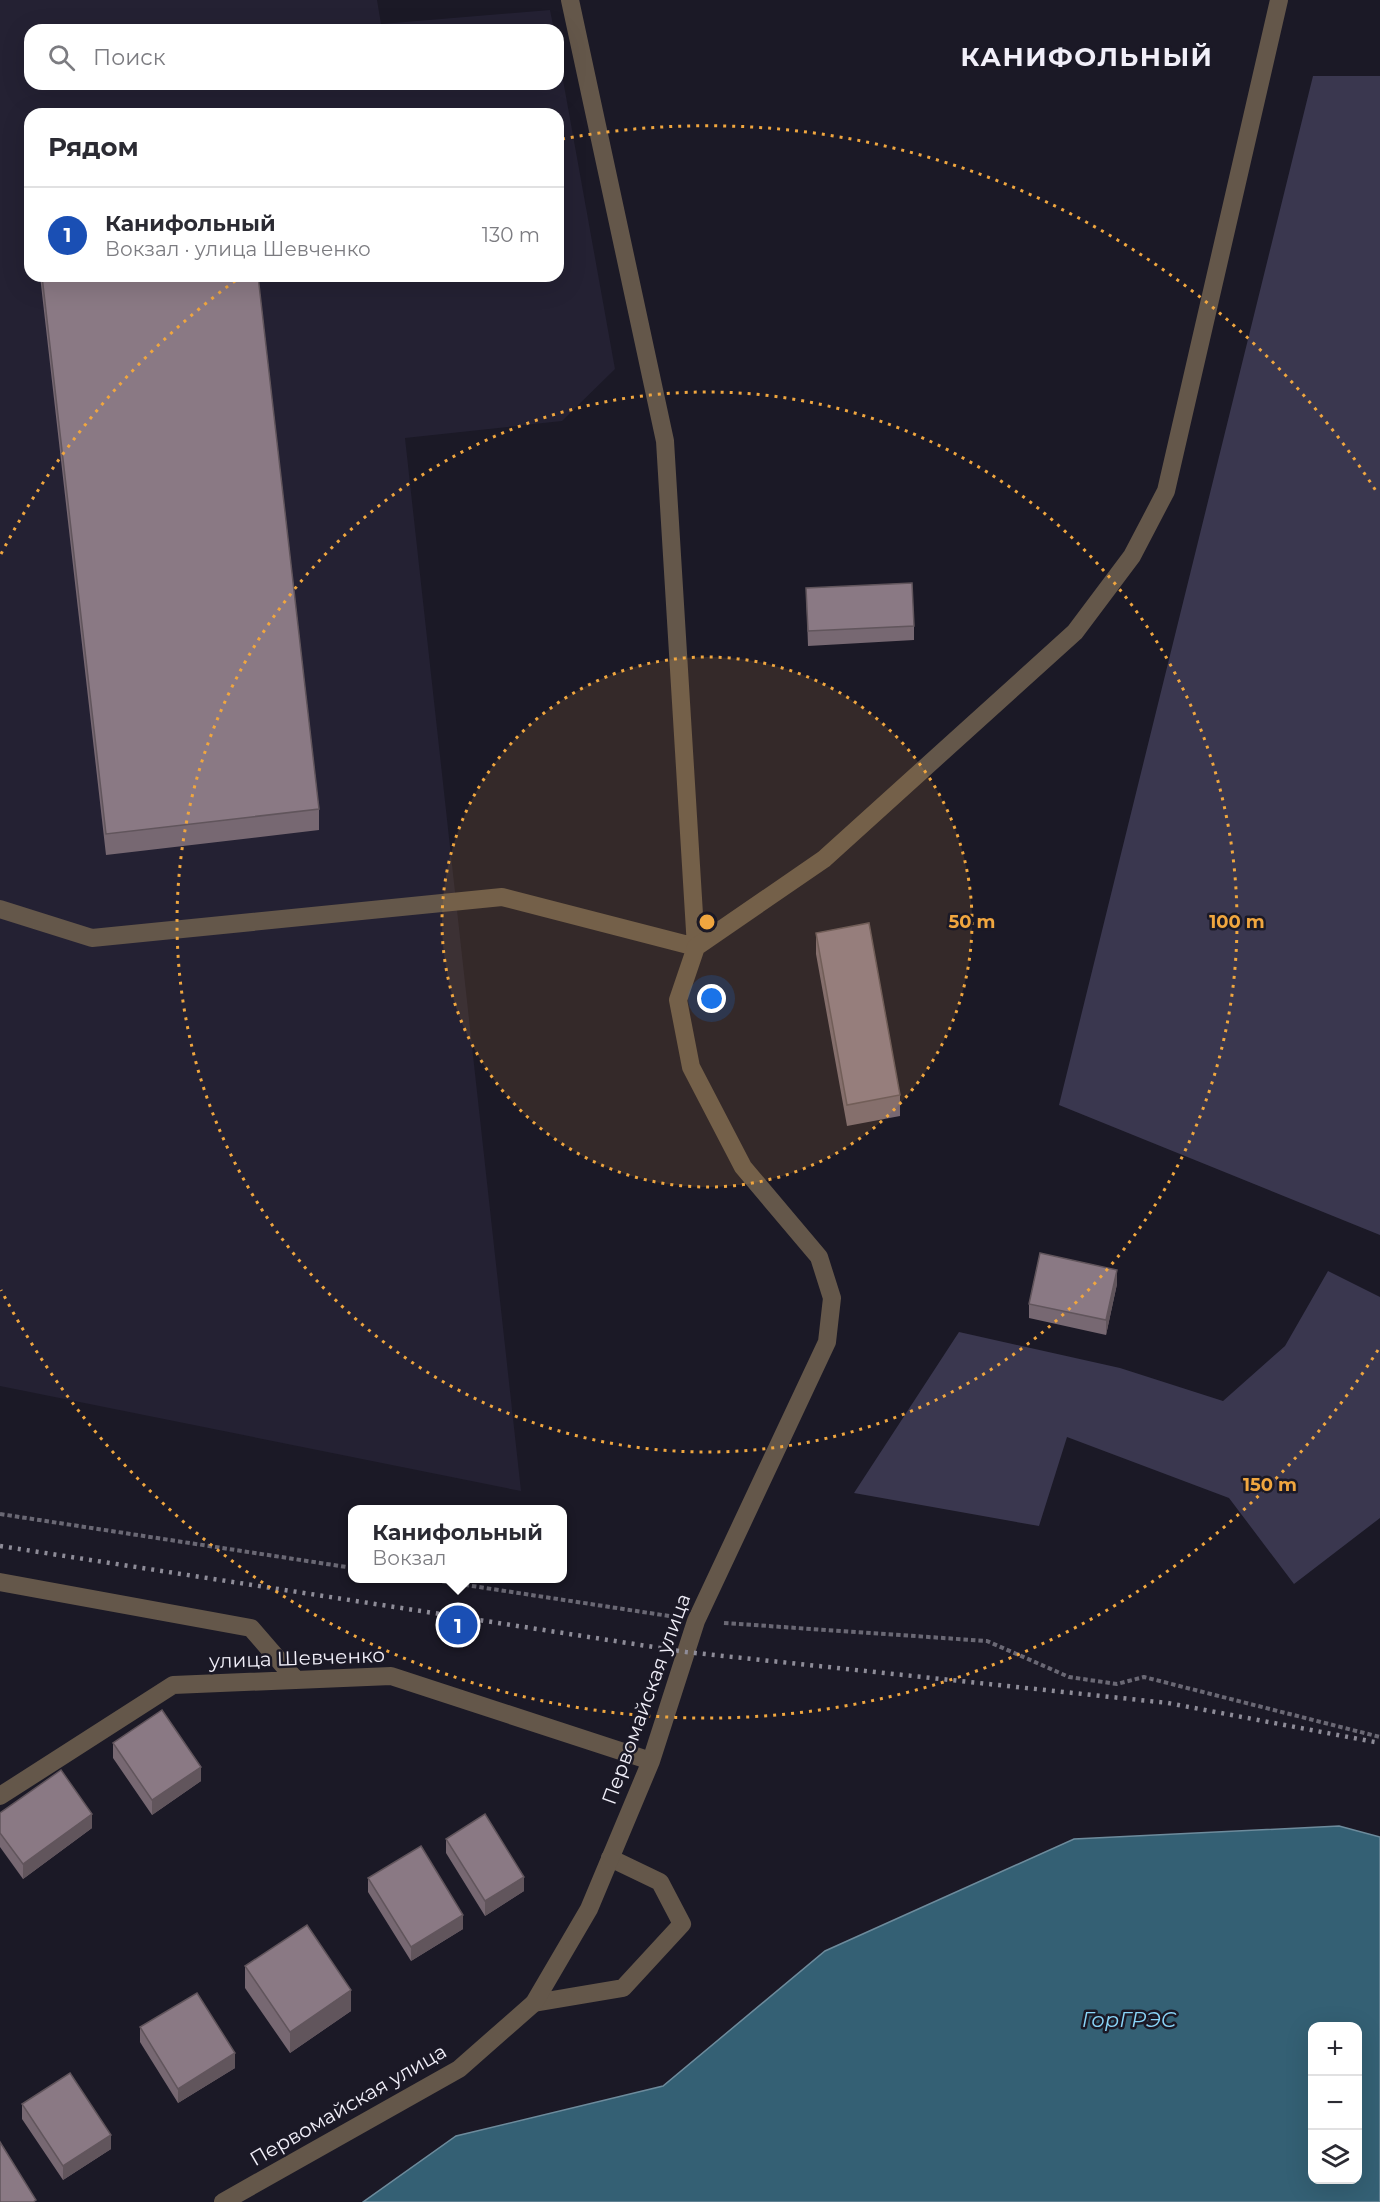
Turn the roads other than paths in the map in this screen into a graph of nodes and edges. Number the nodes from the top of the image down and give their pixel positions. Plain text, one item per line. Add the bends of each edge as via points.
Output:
1 (570, 0) edge
2 (1280, 0) edge
3 (0, 909) edge
4 (696, 947) junction
5 (0, 1582) edge
6 (296, 1680) junction
7 (651, 1761) junction
8 (0, 1796) edge
9 (610, 1858) junction
10 (534, 2003) junction
11 (223, 2202) edge

1 - 4 street via 665,441
2 - 4 street via 1166,491 1132,556 1075,632 824,859
3 - 4 street via 92,938 502,897
4 - 7 street, Первомайская улица via 678,1000 691,1067 743,1167 819,1257 832,1298 827,1341 696,1620
5 - 6 street via 251,1628
6 - 7 street, улица Шевченко via 391,1677
6 - 8 street, улица Шевченко via 173,1685
7 - 9 street, Первомайская улица
9 - 10 street, Первомайская улица via 589,1909
9 - 10 street via 660,1882 681,1924 623,1988
10 - 11 street, Первомайская улица via 459,2069

